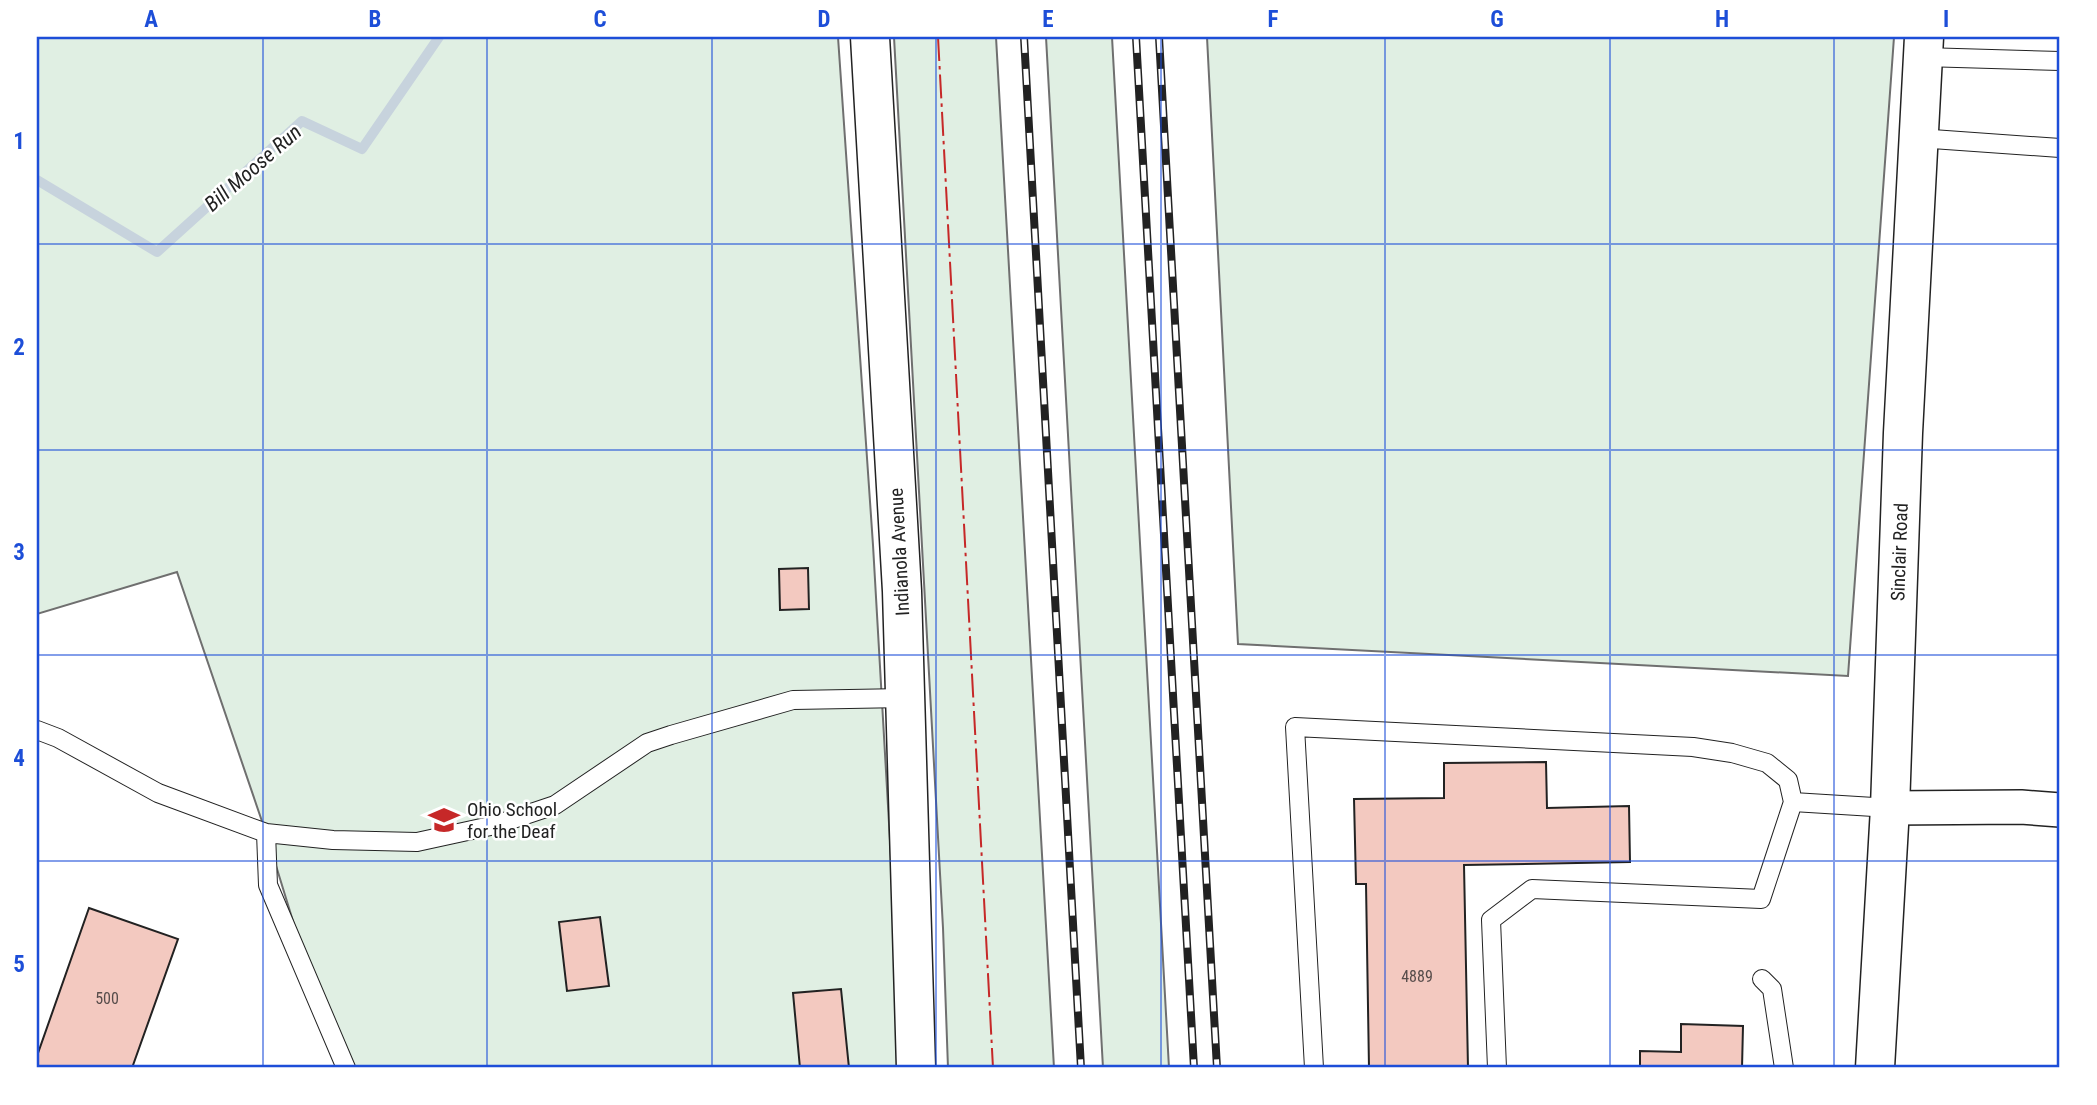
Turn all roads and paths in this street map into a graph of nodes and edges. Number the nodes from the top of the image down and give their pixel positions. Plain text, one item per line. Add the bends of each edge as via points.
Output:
1 (870, 37) edge
2 (1923, 47) edge
3 (2060, 61) edge
4 (1918, 138) junction
5 (2060, 148) edge
6 (905, 698) junction
7 (37, 730) edge
8 (1793, 802) junction
9 (2060, 807) edge
10 (1890, 808) junction
11 (266, 832) junction
12 (1762, 979) dead end
13 (346, 1068) edge
14 (916, 1068) edge
15 (1314, 1068) edge
16 (1497, 1068) edge
17 (1784, 1068) edge
18 (1875, 1068) edge

1 - 6 main road, Indianola Avenue
2 - 3 lane
2 - 4 main road, Sinclair Road
4 - 5 lane
4 - 10 main road, Sinclair Road
6 - 11 lane via 793,700 671,735 647,743 555,804 495,825 416,842 333,840
6 - 14 main road, Indianola Avenue
7 - 11 lane via 158,793
8 - 10 lane
8 - 15 lane via 1788,780 1767,763 1693,747 1295,727
8 - 16 lane via 1761,899 1532,889 1491,920
9 - 10 street
10 - 18 main road, Sinclair Road
11 - 13 lane via 268,885
12 - 17 lane via 1772,989

